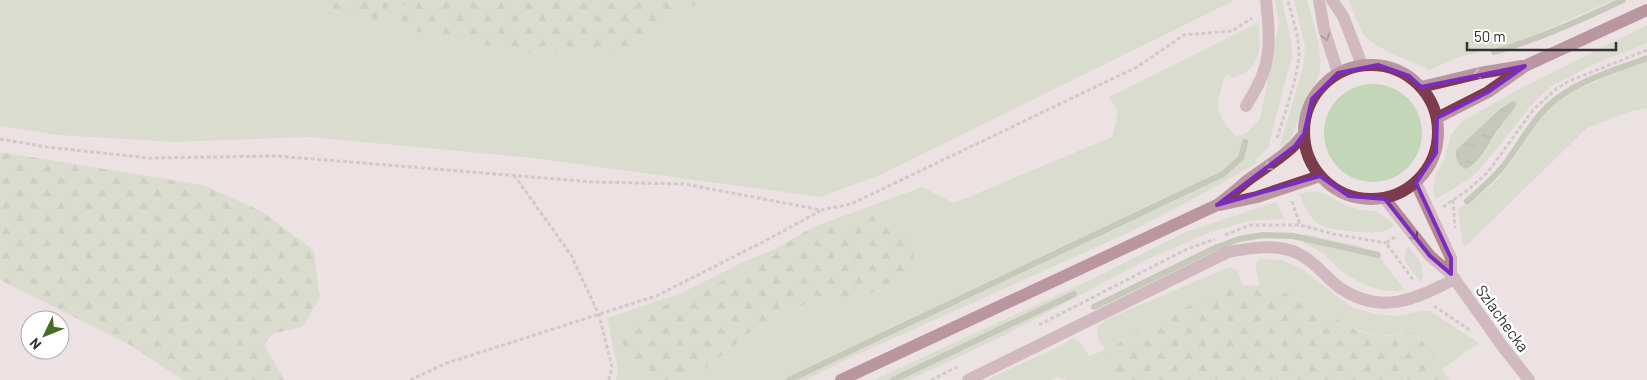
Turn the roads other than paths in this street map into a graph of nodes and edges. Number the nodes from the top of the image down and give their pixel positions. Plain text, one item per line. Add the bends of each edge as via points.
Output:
1 (1319, 0) edge
2 (1332, 0) edge
3 (1266, 4) edge
4 (1647, 10) edge
5 (1362, 65) junction
6 (1525, 66) junction
7 (1338, 73) junction
8 (1422, 87) junction
9 (1246, 106) dead end
10 (1437, 118) junction
11 (1304, 134) junction
12 (1320, 176) junction
13 (1416, 183) junction
14 (1385, 198) junction
15 (1217, 205) junction
16 (1453, 276) junction
17 (842, 380) edge
18 (968, 380) edge
19 (1529, 380) edge

1 -> 7 street
2 - 5 street via 1343,16
3 - 9 street via 1269,51 1259,82
4 - 6 main road
5 - 7 main road
5 - 8 main road via 1394,69
6 -> 8 main road via 1480,72
6 - 10 main road via 1488,92
7 - 11 main road via 1323,84 1312,99
8 - 10 main road
10 - 13 main road via 1439,136 1436,153 1428,170
11 - 12 main road via 1308,157
11 -> 15 main road via 1286,154
12 - 14 main road via 1350,196 1367,200
12 - 15 main road via 1257,197
13 - 14 main road via 1402,193
13 - 16 street, Szlachecka via 1451,258
14 -> 16 street, Szlachecka via 1430,256
15 - 17 main road
16 - 18 street via 1424,295 1387,304 1366,301 1340,288 1300,254 1283,248 1228,252
16 - 19 street, Szlachecka

